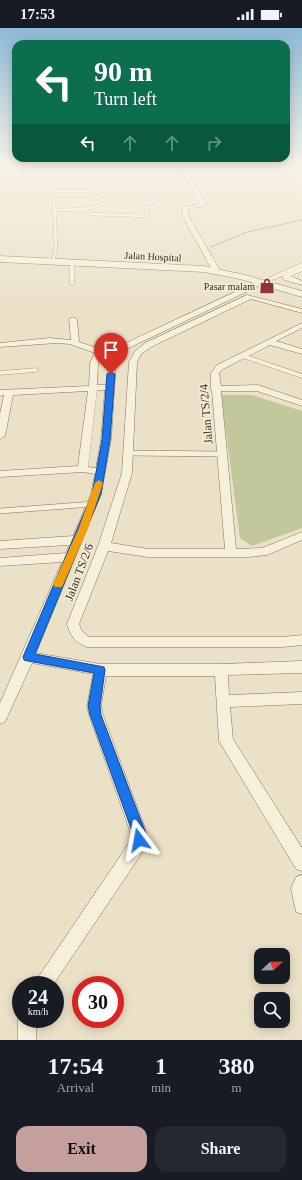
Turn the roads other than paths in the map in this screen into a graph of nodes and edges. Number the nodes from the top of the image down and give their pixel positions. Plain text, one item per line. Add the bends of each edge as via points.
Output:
1 (55, 213) edge
2 (90, 213) edge
3 (147, 213) edge
4 (185, 213) edge
5 (0, 259) edge
6 (53, 262) junction
7 (72, 263) junction
8 (302, 265) edge
9 (302, 269) edge
10 (217, 272) junction
11 (286, 276) joint
12 (72, 283) dead end
13 (261, 283) junction
14 (302, 283) edge
15 (302, 294) edge
16 (302, 311) edge
17 (73, 319) dead end
18 (300, 328) edge
19 (270, 342) junction
20 (75, 343) junction
21 (0, 345) edge
22 (100, 352) junction
23 (302, 352) edge
24 (243, 356) junction
25 (112, 362) dead end
26 (36, 370) dead end
27 (0, 373) edge
28 (302, 376) edge
29 (93, 387) junction
30 (110, 387) junction
31 (215, 389) junction
32 (5, 393) edge
33 (302, 403) edge
34 (0, 436) edge
35 (129, 453) junction
36 (221, 454) junction
37 (83, 469) junction
38 (102, 472) junction
39 (0, 474) edge
40 (93, 504) junction
41 (0, 511) edge
42 (302, 536) edge
43 (78, 540) junction
44 (0, 545) edge
45 (104, 546) junction
46 (231, 553) junction
47 (70, 557) junction
48 (0, 562) edge
49 (302, 640) edge
50 (28, 657) junction
51 (302, 667) edge
52 (100, 670) junction
53 (222, 670) junction
54 (302, 698) edge
55 (222, 701) junction
56 (0, 718) edge
57 (302, 863) edge
58 (302, 883) edge
59 (302, 906) edge
60 (48, 976) edge
61 (27, 1028) edge
62 (27, 1040) edge

1 - 6 lane via 56,248
2 - 3 lane via 148,216
4 - 10 street
5 - 6 street, Jalan Hospital
6 - 7 street, Jalan Hospital
7 - 10 street, Jalan Hospital via 204,269
7 - 12 lane
8 - 13 lane
9 - 11 lane
10 - 13 street, Jalan Hospital
11 - 14 street
13 - 15 street, Jalan Hospital
13 - 22 street via 122,349 109,353
16 - 35 street, Jalan TS/2/6 via 250,297 142,349 133,362
17 - 20 street
18 - 19 street, Jalan TS/2/4
19 - 23 street
19 - 24 street, Jalan TS/2/4
20 - 21 street via 60,341
20 - 22 street
22 - 29 street via 94,362
24 - 28 lane
24 - 31 street, Jalan TS/2/4 via 217,370
25 - 30 street
26 - 27 lane
29 - 30 street
29 - 32 street
29 - 37 street
30 - 38 street
31 - 33 street via 258,388
31 - 36 street, Jalan TS/2/4
32 - 34 street
35 - 36 lane
35 - 45 street, Jalan TS/2/6 via 125,482
36 - 46 street, Jalan TS/2/4
37 - 38 street
37 - 39 street
38 - 40 street
40 - 41 lane
40 - 43 street
42 - 46 street via 263,552
43 - 44 street
43 - 47 street
45 - 46 street via 148,554
45 - 49 street, Jalan TS/2/6 via 73,624 79,638 87,642
47 - 48 street
47 - 50 street
50 - 52 street
50 - 56 street
51 - 53 street
52 - 53 street
52 - 60 street via 94,706 96,715 139,840
53 - 55 street
54 - 55 street
55 - 57 street via 226,741
58 - 59 street via 298,888
61 - 62 street

